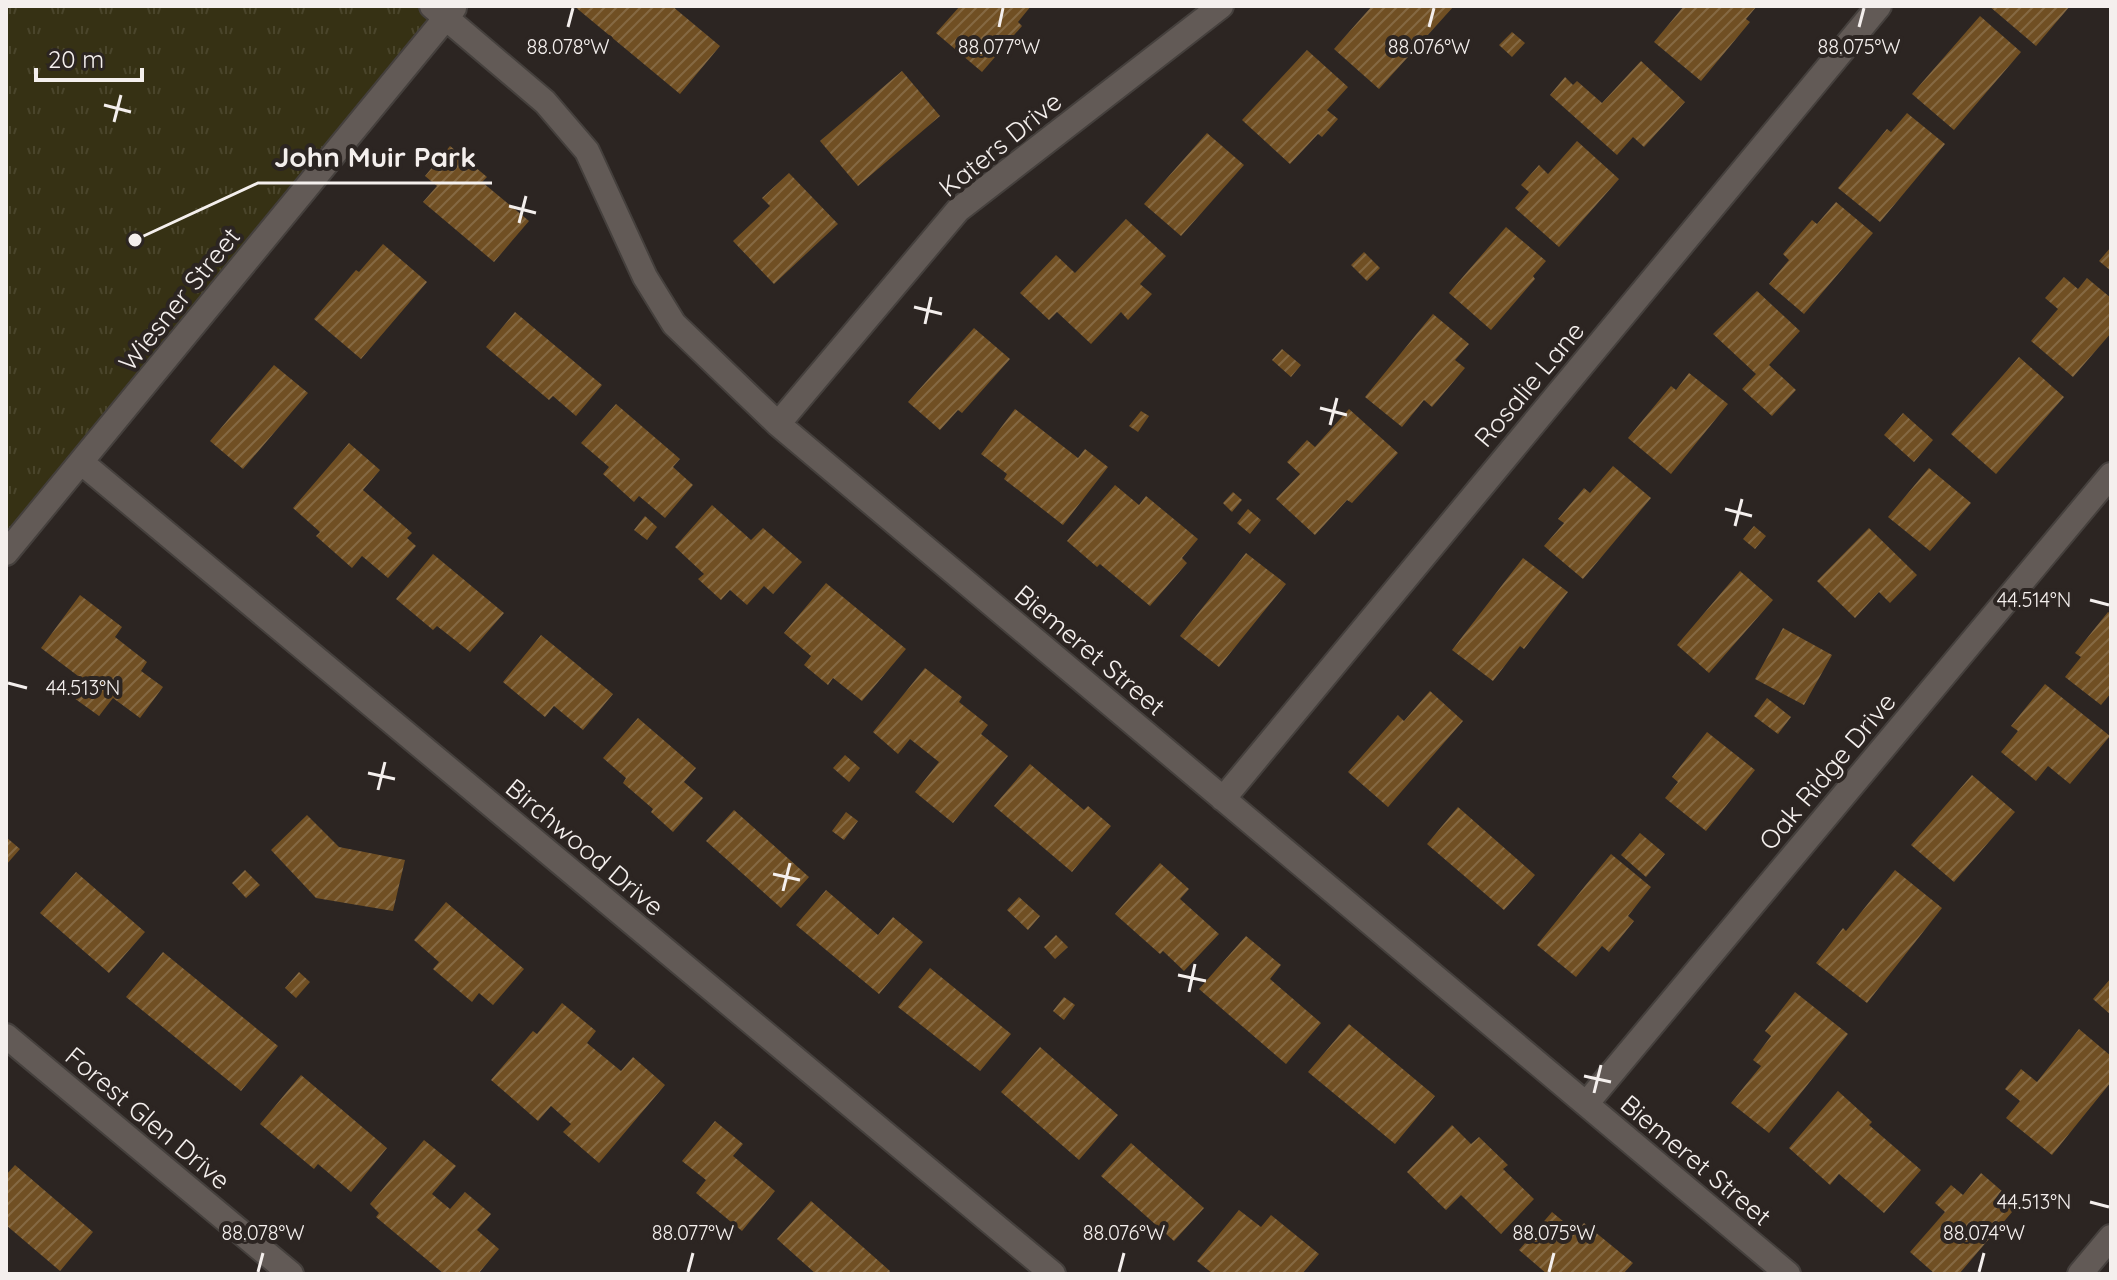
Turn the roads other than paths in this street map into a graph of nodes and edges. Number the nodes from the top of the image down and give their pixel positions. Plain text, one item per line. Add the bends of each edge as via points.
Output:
1 (1221, 6) edge
2 (1879, 6) edge
3 (444, 10) edge
4 (778, 424) junction
5 (81, 462) junction
6 (2111, 475) edge
7 (6, 553) edge
8 (1223, 799) junction
9 (6, 1036) edge
10 (1586, 1104) junction
11 (2111, 1237) edge
12 (291, 1274) edge
13 (1053, 1274) edge
14 (1788, 1274) edge
15 (2080, 1274) edge

1 - 4 street, Katers Drive via 958,210
2 - 8 street, Rosalie Lane
3 - 4 street, Biemeret Street via 545,102 587,151 645,277 674,324
3 - 5 street, Wiesner Street
4 - 8 street, Biemeret Street
5 - 7 street, Wiesner Street
5 - 13 street, Birchwood Drive
6 - 10 street, Oak Ridge Drive
8 - 10 street, Biemeret Street
9 - 12 street, Forest Glen Drive
10 - 14 street, Biemeret Street
11 - 15 street

